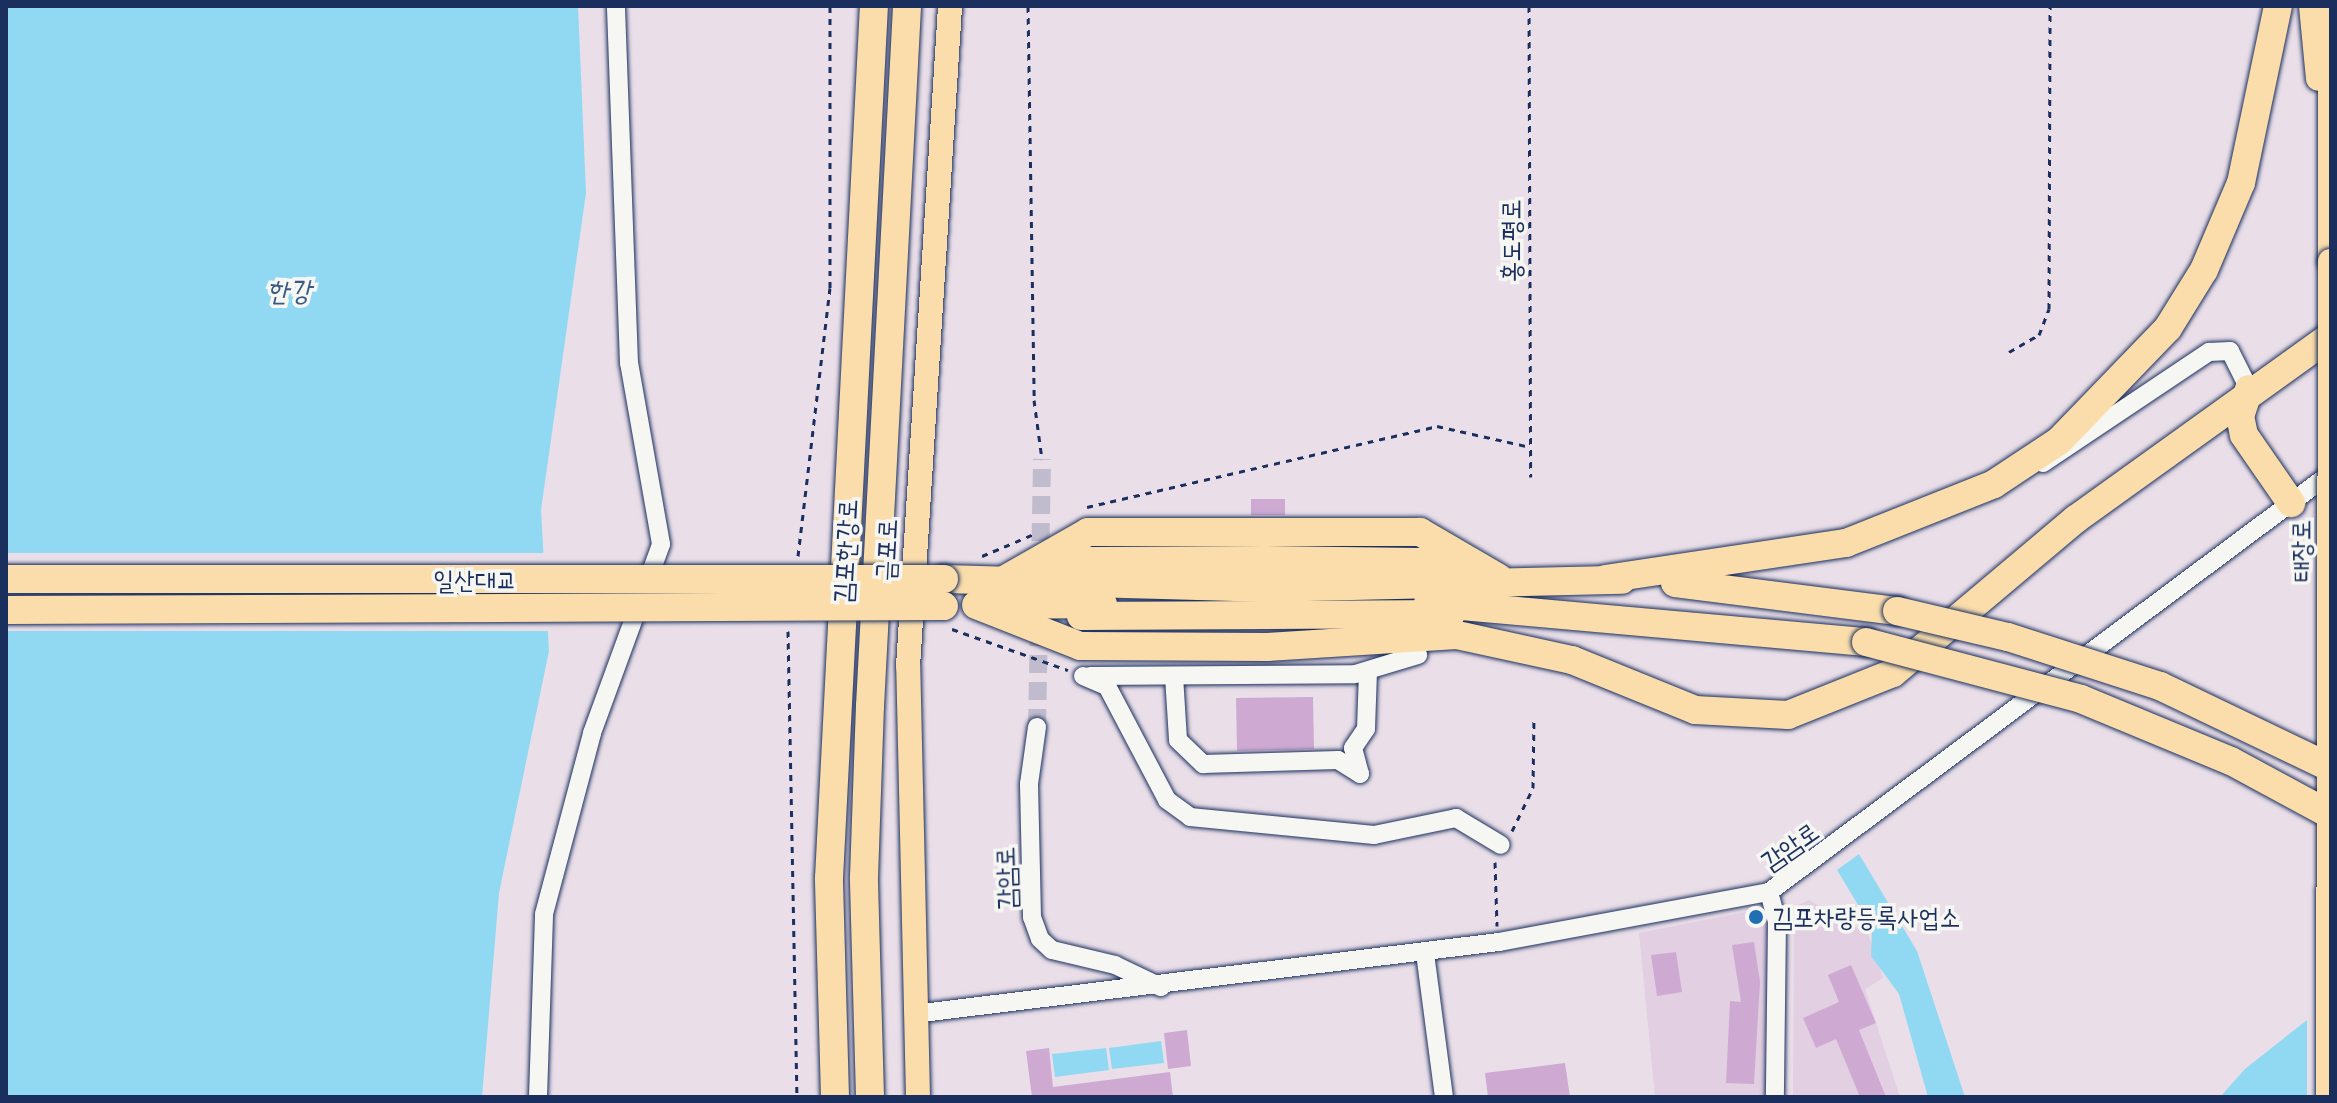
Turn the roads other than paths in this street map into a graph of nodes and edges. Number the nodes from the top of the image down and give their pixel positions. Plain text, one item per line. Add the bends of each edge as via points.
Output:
1 (616, 6) edge
2 (874, 6) edge
3 (907, 6) edge
4 (950, 6) edge
5 (2278, 6) edge
6 (2311, 6) edge
7 (2330, 6) edge
8 (2330, 124) edge
9 (2330, 261) edge
10 (2331, 336) edge
11 (2249, 389) junction
12 (2195, 428) junction
13 (2244, 435) junction
14 (2331, 473) edge
15 (1982, 489) junction
16 (2291, 503) junction
17 (1499, 578) junction
18 (6, 579) edge
19 (1605, 579) junction
20 (1004, 580) junction
21 (944, 605) junction
22 (976, 605) junction
23 (6, 610) edge
24 (1505, 610) junction
25 (1457, 635) junction
26 (1418, 655) junction
27 (1368, 672) junction
28 (1174, 676) junction
29 (1037, 727) tunnel mouth
30 (2331, 768) edge
31 (2331, 815) edge
32 (1501, 845) road end
33 (1769, 892) junction
34 (1425, 953) junction
35 (1164, 988) junction
36 (914, 1014) junction
37 (538, 1097) edge
38 (835, 1097) edge
39 (870, 1097) edge
40 (918, 1097) edge
41 (1444, 1097) edge
42 (1775, 1097) edge
43 (2328, 1097) edge

1 - 37 street via 629,363 661,544 592,733 544,914
2 - 38 highway, 김포한강로 via 829,878
3 - 39 highway, 김포한강로 via 865,846
4 - 36 main road, 금포로 via 908,667
5 - 15 highway via 2241,183 2204,270 2168,328 2106,399 2059,441
6 - 8 main road
7 - 8 main road, 태장로
8 - 9 main road, 태장로
9 - 43 main road, 태장로, bridge
10 - 11 highway
11 - 12 highway
11 - 13 highway via 2240,416
11 - 15 street via 2230,351 2209,352 2067,453
12 - 13 highway via 2225,425
12 - 25 highway via 1893,673 1816,708 1756,717 1695,710 1572,660
13 - 16 highway
14 - 16 street, 감암로
15 - 19 highway via 1846,543
16 - 33 street, 감암로
17 - 19 highway
17 - 20 highway via 1458,586 1277,588
17 - 20 highway via 1420,532 1088,532
18 - 21 highway, 일산대교, bridge
19 - 30 highway, bridge via 1745,587 1897,611 2147,681
20 - 21 highway
21 - 22 highway
21 - 23 highway, 일산대교, bridge
22 - 24 highway via 1456,603
22 - 25 highway via 1080,646 1267,647
22 - 26 highway via 1083,661 1267,664
24 - 25 highway
24 - 31 highway, bridge via 1866,642 2081,699 2231,761
25 - 26 highway
26 - 27 street
27 - 28 street
27 - 28 street via 1366,729 1353,748 1360,774 1338,760 1203,764 1178,740
28 - 32 street via 1083,676 1107,686 1167,800 1190,817 1374,835 1456,818
29 - 35 street, 감암로 via 1029,784 1032,917 1040,939 1052,950 1115,965
33 - 34 street, 감암로
33 - 42 street via 1777,922
34 - 35 street, 감암로
34 - 41 street
35 - 36 street, 감암로
36 - 40 main road, 금포로

